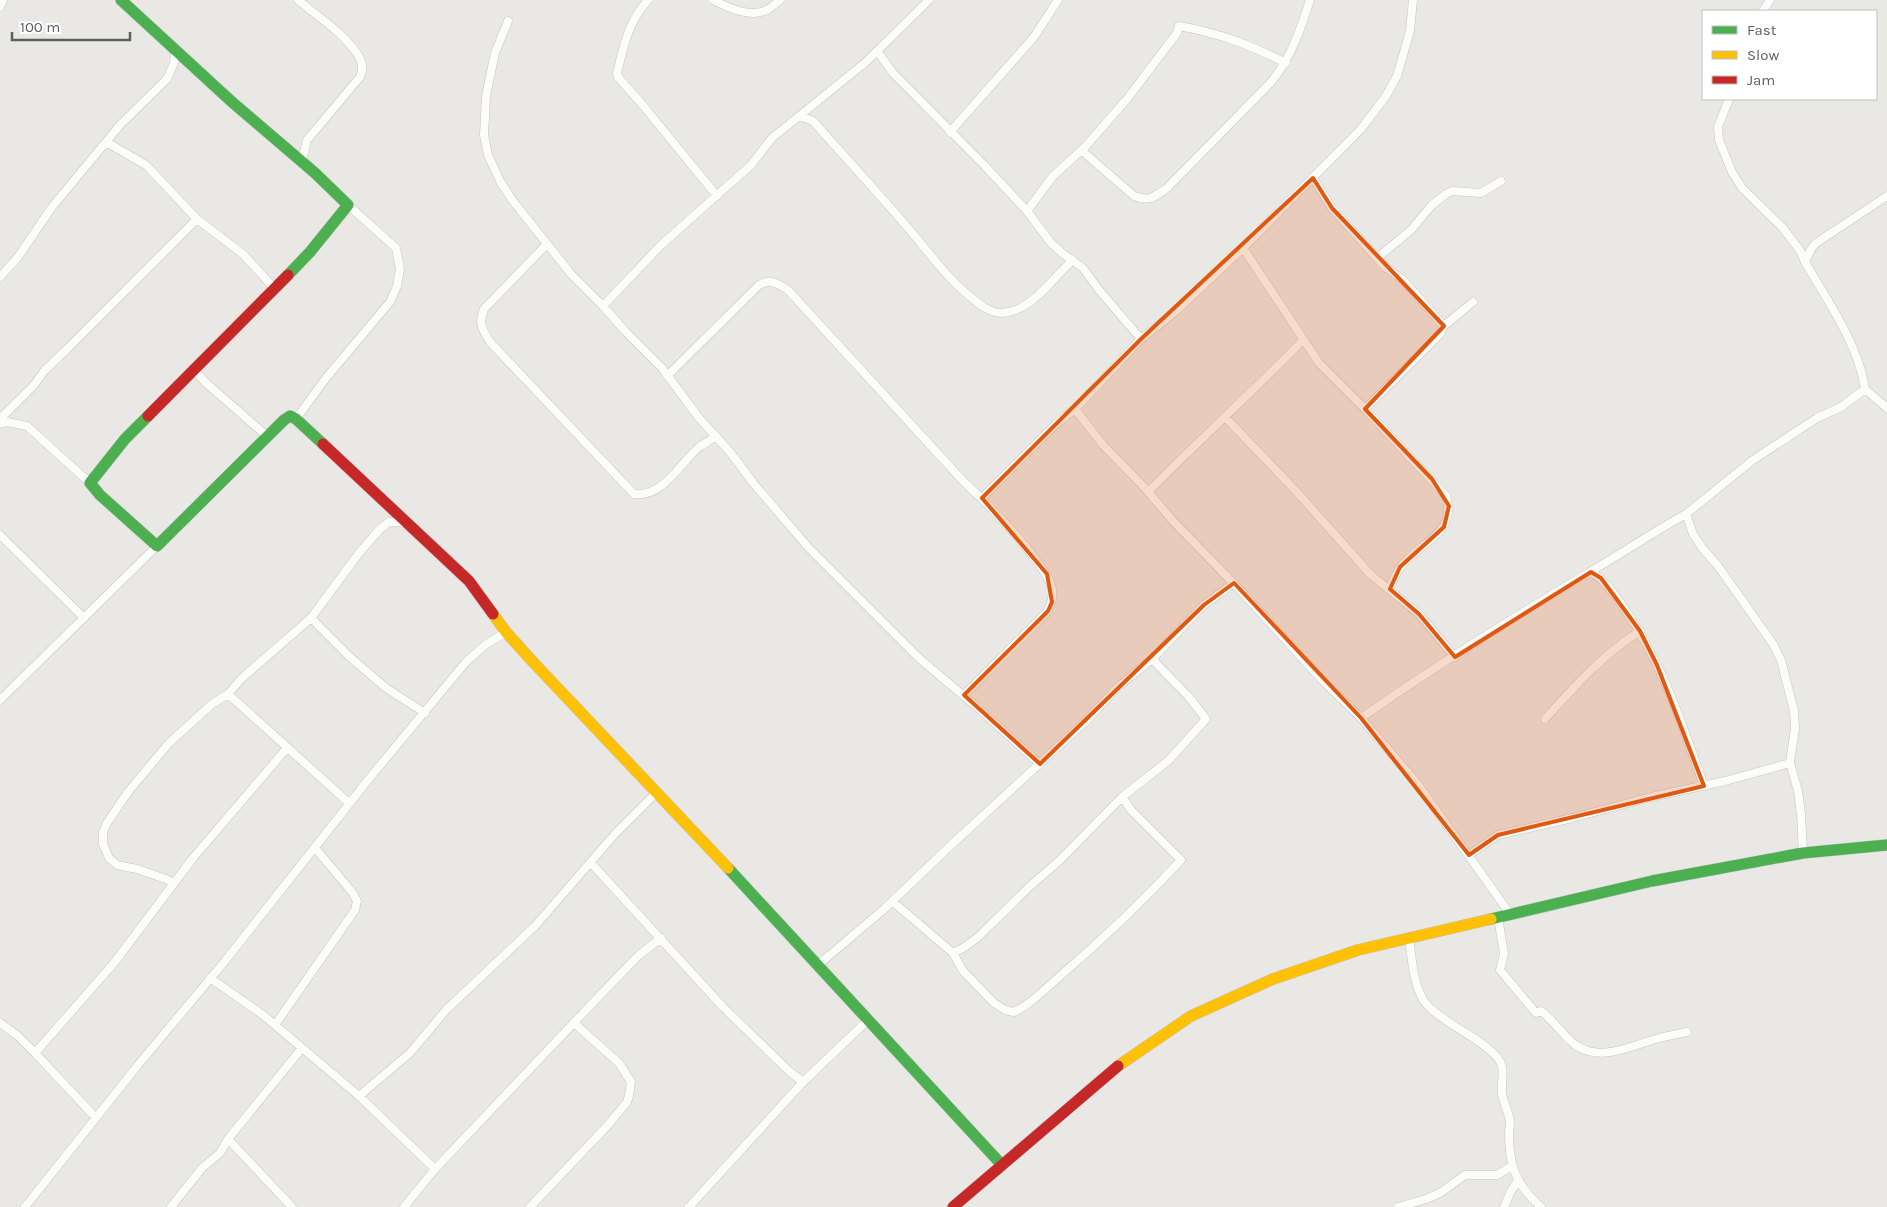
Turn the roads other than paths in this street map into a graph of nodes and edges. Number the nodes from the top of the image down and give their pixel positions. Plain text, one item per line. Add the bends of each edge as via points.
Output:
1 (3, 0) edge
2 (121, 0) edge
3 (298, 0) edge
4 (648, 0) edge
5 (713, 0) edge
6 (780, 0) edge
7 (929, 0) edge
8 (1058, 0) edge
9 (1310, 0) edge
10 (1413, 0) edge
11 (0, 8) edge
12 (508, 21) dead end
13 (176, 50) junction
14 (878, 52) junction
15 (1286, 63) junction
16 (1728, 100) edge
17 (800, 116) junction
18 (950, 132) junction
19 (106, 142) junction
20 (1081, 150) junction
21 (302, 161) junction
22 (1313, 178) junction
23 (1501, 181) dead end
24 (717, 196) junction
25 (1887, 196) edge
26 (348, 206) junction
27 (1027, 211) junction
28 (197, 219) junction
29 (547, 244) junction
30 (1243, 248) junction
31 (1377, 258) junction
32 (1072, 260) junction
33 (1805, 262) junction
34 (0, 277) edge
35 (274, 288) junction
36 (1473, 302) dead end
37 (603, 306) junction
38 (1444, 326) junction
39 (1142, 339) junction
40 (1303, 340) junction
41 (194, 370) junction
42 (668, 376) junction
43 (1865, 389) junction
44 (1887, 408) edge
45 (1075, 409) junction
46 (1365, 409) junction
47 (1225, 417) junction
48 (296, 419) junction
49 (3, 420) edge
50 (267, 436) junction
51 (716, 436) junction
52 (90, 483) junction
53 (1148, 492) junction
54 (982, 498) junction
55 (1686, 514) junction
56 (411, 525) junction
57 (0, 535) edge
58 (157, 546) junction
59 (1590, 572) junction
60 (1234, 583) junction
61 (1390, 590) junction
62 (84, 618) junction
63 (311, 618) junction
64 (1640, 631) junction
65 (506, 632) junction
66 (1455, 656) junction
67 (1152, 659) junction
68 (228, 694) junction
69 (964, 695) junction
70 (1, 696) edge
71 (425, 713) junction
72 (1361, 718) junction
73 (1545, 719) dead end
74 (287, 748) junction
75 (1040, 764) junction
76 (1790, 764) junction
77 (1704, 786) junction
78 (657, 792) junction
79 (1122, 797) junction
80 (350, 803) junction
81 (1887, 845) edge
82 (315, 848) junction
83 (1803, 853) junction
84 (1469, 855) junction
85 (591, 862) junction
86 (174, 884) junction
87 (892, 901) junction
88 (1510, 914) junction
89 (1498, 917) junction
90 (661, 938) junction
91 (1409, 938) junction
92 (954, 953) junction
93 (818, 965) junction
94 (210, 978) junction
95 (869, 1019) junction
96 (0, 1023) edge
97 (574, 1023) junction
98 (275, 1025) junction
99 (1687, 1032) dead end
100 (302, 1048) junction
101 (35, 1053) junction
102 (803, 1082) junction
103 (359, 1096) junction
104 (96, 1118) junction
105 (228, 1139) junction
106 (1001, 1164) junction
107 (1512, 1166) junction
108 (435, 1169) junction
109 (1518, 1181) junction
110 (25, 1207) edge
111 (172, 1207) edge
112 (292, 1207) edge
113 (404, 1207) edge
114 (530, 1207) edge
115 (689, 1207) edge
116 (954, 1207) edge
117 (1398, 1207) edge
118 (1504, 1207) edge
119 (1541, 1207) edge

1 - 11 street
2 - 13 street
3 - 21 street via 339,34 359,56 363,68 360,77 307,140
4 - 24 street via 629,27 618,77
5 - 6 street via 749,13 766,10
7 - 14 street
8 - 18 street via 1034,37
9 - 15 street
10 - 22 street via 1410,32 1397,76 1386,96 1361,129
12 - 29 street via 493,62 486,96 484,134 488,155 501,183
13 - 19 street via 167,79
13 - 21 street
14 - 17 street
14 - 18 street via 893,73
15 - 20 street via 1252,46 1209,31 1179,26 1127,99
15 - 20 street via 1226,129 1153,198 1134,196
16 - 33 street via 1718,127 1719,140 1732,172 1742,188 1783,228
17 - 24 street via 772,138 752,165
17 - 32 street via 812,121 957,286 986,308 1002,313 1030,302
18 - 27 street
19 - 28 street via 146,165
19 - 34 street via 52,206 18,257
20 - 27 street via 1053,176
21 - 26 street
22 - 30 street
22 - 31 street via 1332,208
23 - 31 street via 1480,193 1452,191 1446,194 1432,205 1412,230
24 - 37 street via 661,245
25 - 33 street via 1816,243
26 - 35 street via 310,252
26 - 48 street via 396,248 400,269 397,286 390,302
27 - 32 street via 1051,243
28 - 35 street via 244,255
28 - 49 street via 61,354
29 - 37 street
29 - 51 street via 484,309 480,320 490,342 634,494 648,494 663,484 699,447
30 - 39 street
30 - 40 street
31 - 38 street via 1402,279
32 - 39 street via 1083,268
33 - 43 street via 1848,337 1862,371
35 - 41 street
36 - 38 street
37 - 42 street
38 - 46 street via 1440,334
39 - 45 street
40 - 46 street via 1320,363
40 - 47 street
41 - 50 street
41 - 52 street via 126,439
42 - 51 street
42 - 54 street via 759,284 775,282 788,290
43 - 44 street
43 - 55 street via 1752,460
45 - 53 street via 1103,445
45 - 54 street
46 - 61 street via 1432,479 1446,496 1449,506 1444,527 1400,567
47 - 53 street
47 - 61 street via 1296,490 1371,575
48 - 50 street via 290,416
48 - 56 street
49 - 52 street via 27,426
50 - 58 street
51 - 69 street via 839,580 920,658
52 - 58 street
53 - 60 street
54 - 69 street via 1047,574 1053,590 1052,602 1048,611
55 - 59 street
55 - 76 street via 1693,534 1782,660 1794,711
56 - 63 street via 388,522 380,529
56 - 65 street via 468,581
57 - 62 street
58 - 62 street
59 - 64 street via 1601,578
59 - 66 street
60 - 67 street via 1204,605
60 - 72 street via 1316,674
61 - 66 street via 1419,614
62 - 70 street
63 - 68 street
63 - 71 street via 376,679
64 - 73 street via 1600,661
64 - 77 street via 1665,681
65 - 71 street via 466,662
65 - 78 street
66 - 72 street
67 - 75 street via 1118,687
67 - 79 street via 1206,719 1169,760
68 - 74 street
68 - 86 street via 169,742 128,792 103,832 103,844 109,858 117,865 137,869
69 - 75 street
71 - 80 street
72 - 84 street via 1417,783
74 - 80 street
74 - 86 street
75 - 87 street
76 - 77 street
76 - 83 street via 1798,791
77 - 84 street via 1651,796 1498,835
78 - 85 street
78 - 93 street
79 - 92 street via 977,938
79 - 92 street via 1181,860 1103,937 1014,1012 1001,1008 982,992 963,971
80 - 82 street
81 - 83 street
82 - 94 street
82 - 98 street via 353,893 357,901 355,910
83 - 88 street via 1652,881
84 - 88 street
85 - 90 street
85 - 103 street via 535,926 446,1010 410,1053
86 - 101 street via 114,963
87 - 92 street
87 - 93 street
88 - 89 street
89 - 91 street
89 - 99 street via 1504,954 1500,970 1536,1013 1541,1011 1586,1051 1619,1050
90 - 97 street via 638,956
90 - 102 street via 723,1007
91 - 106 street via 1308,966 1191,1016 1107,1073
91 - 107 street via 1417,986 1425,1003 1491,1051 1502,1066 1502,1092 1510,1122
93 - 95 street
94 - 98 street
94 - 104 street
95 - 102 street
95 - 106 street
96 - 101 street
97 - 108 street
97 - 114 street via 618,1063 631,1082 629,1096 608,1125
98 - 100 street
100 - 103 street
100 - 105 street
101 - 104 street
102 - 115 street
103 - 108 street
104 - 110 street
105 - 111 street via 220,1153 202,1168
105 - 112 street
106 - 116 street
107 - 109 street
107 - 117 street via 1497,1175 1465,1175 1440,1193
108 - 113 street
109 - 118 street via 1510,1190
109 - 119 street

